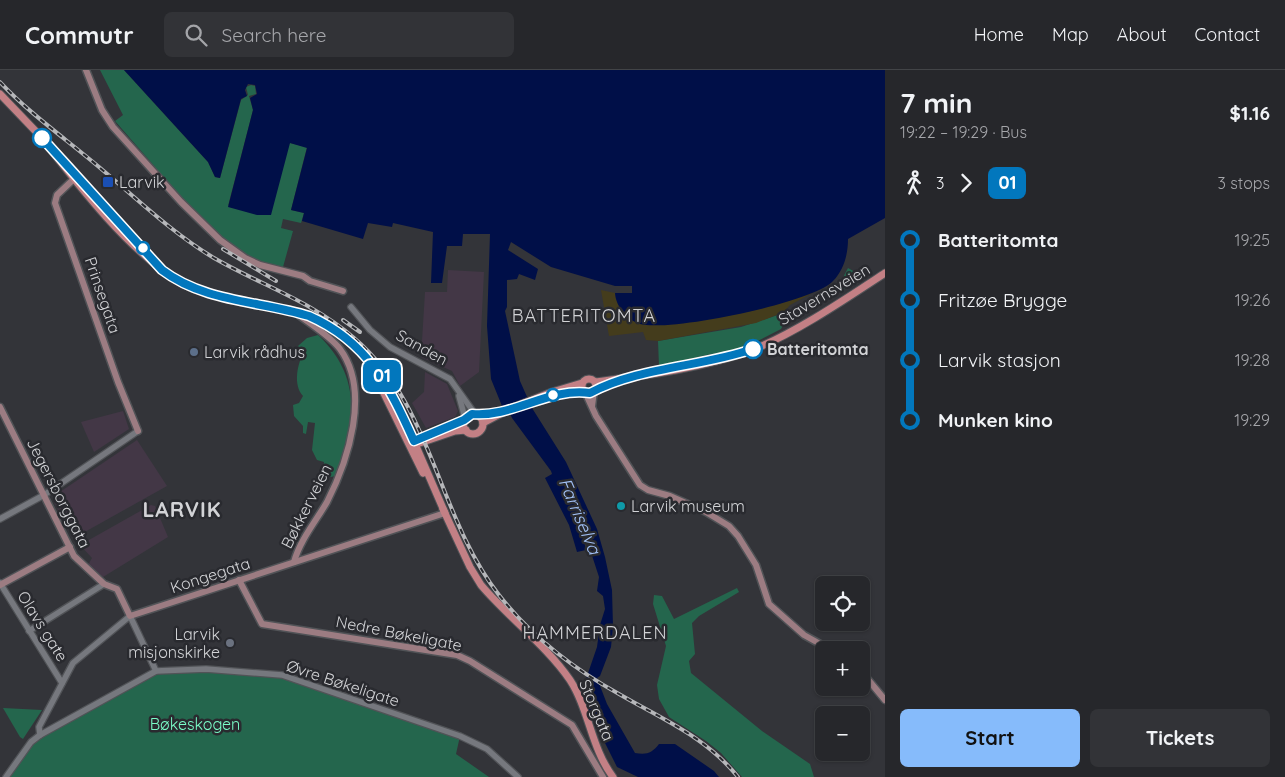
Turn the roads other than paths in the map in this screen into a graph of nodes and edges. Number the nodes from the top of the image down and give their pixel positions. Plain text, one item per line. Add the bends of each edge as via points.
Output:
1 (86, 70) edge
2 (0, 94) edge
3 (76, 178) junction
4 (885, 273) edge
5 (343, 290) dead end
6 (351, 306) dead end
7 (295, 313) junction
8 (315, 319) junction
9 (315, 328) junction
10 (595, 387) junction
11 (584, 389) junction
12 (457, 391) junction
13 (0, 406) edge
14 (592, 406) junction
15 (507, 410) junction
16 (477, 414) junction
17 (465, 419) junction
18 (483, 422) junction
19 (466, 430) junction
20 (138, 431) joint
21 (413, 444) junction
22 (44, 495) junction
23 (445, 513) junction
24 (0, 519) edge
25 (70, 547) junction
26 (294, 562) junction
27 (239, 580) junction
28 (0, 584) edge
29 (104, 584) junction
30 (130, 616) junction
31 (29, 631) junction
32 (815, 641) edge
33 (156, 671) junction
34 (870, 681) edge
35 (62, 683) junction
36 (885, 700) edge
37 (40, 735) junction
38 (6, 777) edge
39 (518, 777) edge
40 (603, 777) edge
41 (614, 777) edge

1 - 5 main road via 113,128 180,202 220,240 260,265
2 - 3 main road, Storgata
3 - 7 main road, Storgata via 132,243 162,270 195,289
3 - 20 main road, Prinsegata via 57,195 55,203
4 - 10 main road, Stavernsveien via 786,333 753,349
6 - 12 street, Sanden via 370,330 390,347 445,375
7 - 8 main road, Storgata
7 - 9 main road, Bøkkerveien
8 - 9 main road
8 - 21 main road, Storgata via 355,347 377,376
9 - 26 main road, Bøkkerveien via 340,350 349,369 356,400 342,467
10 - 11 main road
10 - 11 main road via 588,379
10 - 14 main road
11 - 14 main road
11 - 15 main road via 532,400
12 - 16 street, Sanden
12 - 17 street, Sanden
13 - 22 main road, Jegersborggata
14 - 32 main road via 640,485 724,522 738,536 756,565 769,604
15 - 16 main road
15 - 18 main road
16 - 17 main road
16 - 18 main road
17 - 19 main road
17 - 21 main road
18 - 19 main road via 478,432
19 - 21 main road
20 - 22 street
21 - 23 main road, Storgata
22 - 24 street
22 - 25 main road, Jegersborggata
23 - 26 main road, Kongegata
23 - 41 main road, Storgata via 481,585 570,681 606,768
25 - 28 main road
25 - 29 main road, Jegersborggata via 77,560
26 - 27 main road, Kongegata
27 - 30 main road, Kongegata
27 - 40 main road, Nedre Bøkeligate via 262,624 457,655 470,660 572,725
28 - 31 street, Olavs gate
29 - 30 main road, Jegersborggata via 117,589
29 - 31 street
30 - 33 street
30 - 35 street, Kongegata via 73,663
31 - 35 street, Olavs gate
33 - 37 street, Øvre Bøkeligate
33 - 39 street, Øvre Bøkeligate via 225,670 282,676 474,742 494,754
34 - 36 main road
35 - 37 street, Kongegata via 39,727
37 - 38 street via 31,742

